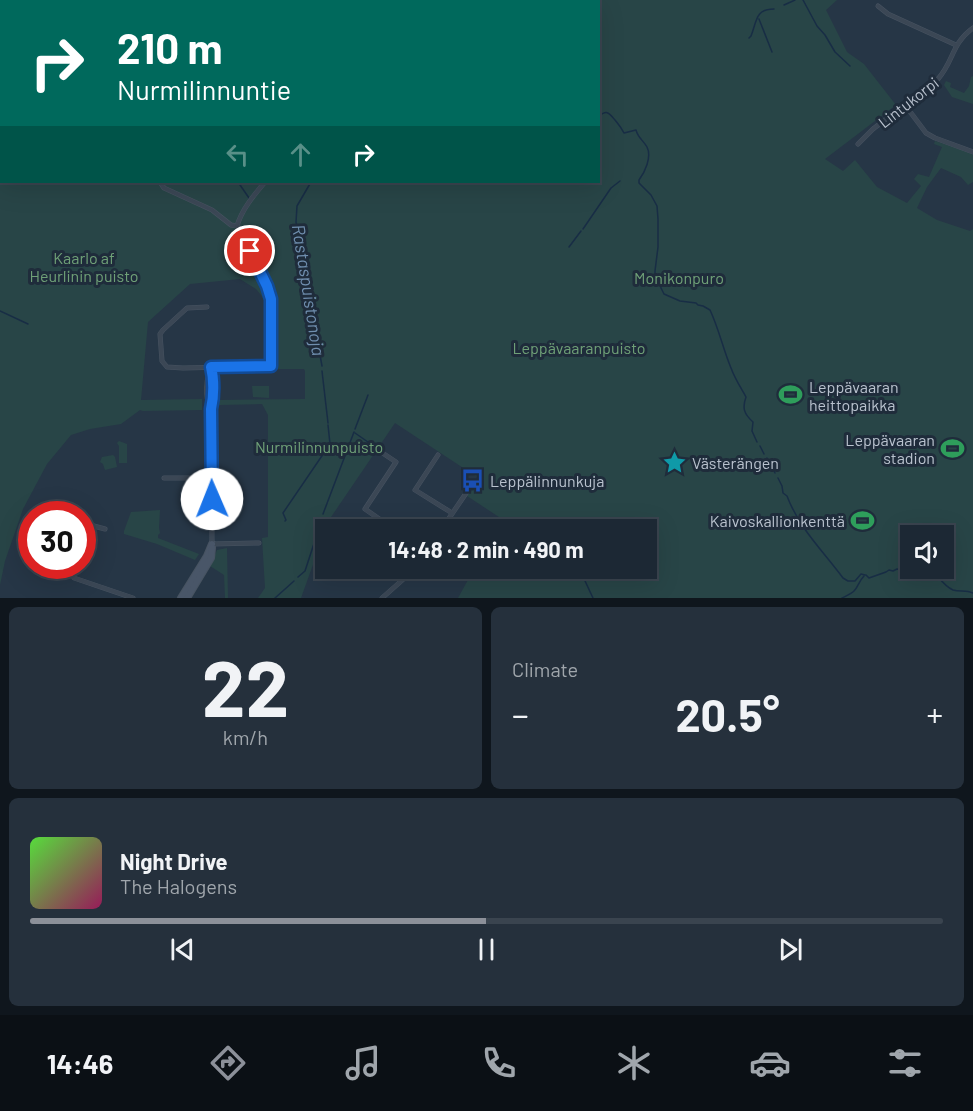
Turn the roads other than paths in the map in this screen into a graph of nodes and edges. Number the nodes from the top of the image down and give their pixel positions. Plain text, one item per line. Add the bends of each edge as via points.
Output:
1 (878, 6) dead end
2 (973, 28) edge
3 (956, 45) junction
4 (905, 105) junction
5 (858, 144) dead end
6 (973, 152) edge
7 (161, 183) edge
8 (264, 183) edge
9 (237, 226) junction
10 (207, 307) dead end
11 (211, 367) junction
12 (381, 452) dead end
13 (438, 456) dead end
14 (164, 478) dead end
15 (212, 478) junction
16 (473, 483) dead end
17 (452, 513) junction
18 (379, 519) edge
19 (448, 519) edge
20 (96, 527) edge
21 (105, 530) dead end
22 (259, 543) dead end
23 (212, 544) junction
24 (77, 579) edge
25 (405, 579) edge
26 (133, 598) edge
27 (181, 598) edge
28 (187, 598) edge
29 (382, 598) edge

1 - 3 street
2 - 3 street, Lintukorpi
3 - 4 street, Lintukorpi via 942,75
4 - 5 street, Lintukorpi
4 - 6 street via 926,133
7 - 9 street
8 - 9 street
9 - 11 street via 247,235 271,299 271,366
10 - 11 street via 187,308 164,328 162,361 167,367
11 - 15 street via 208,402
12 - 18 street via 396,462 365,509
13 - 17 street via 415,490
14 - 15 street
15 - 23 street
16 - 17 street
17 - 19 street
20 - 21 street
22 - 23 street
23 - 27 street
23 - 28 street via 211,558
24 - 26 street
25 - 29 street

